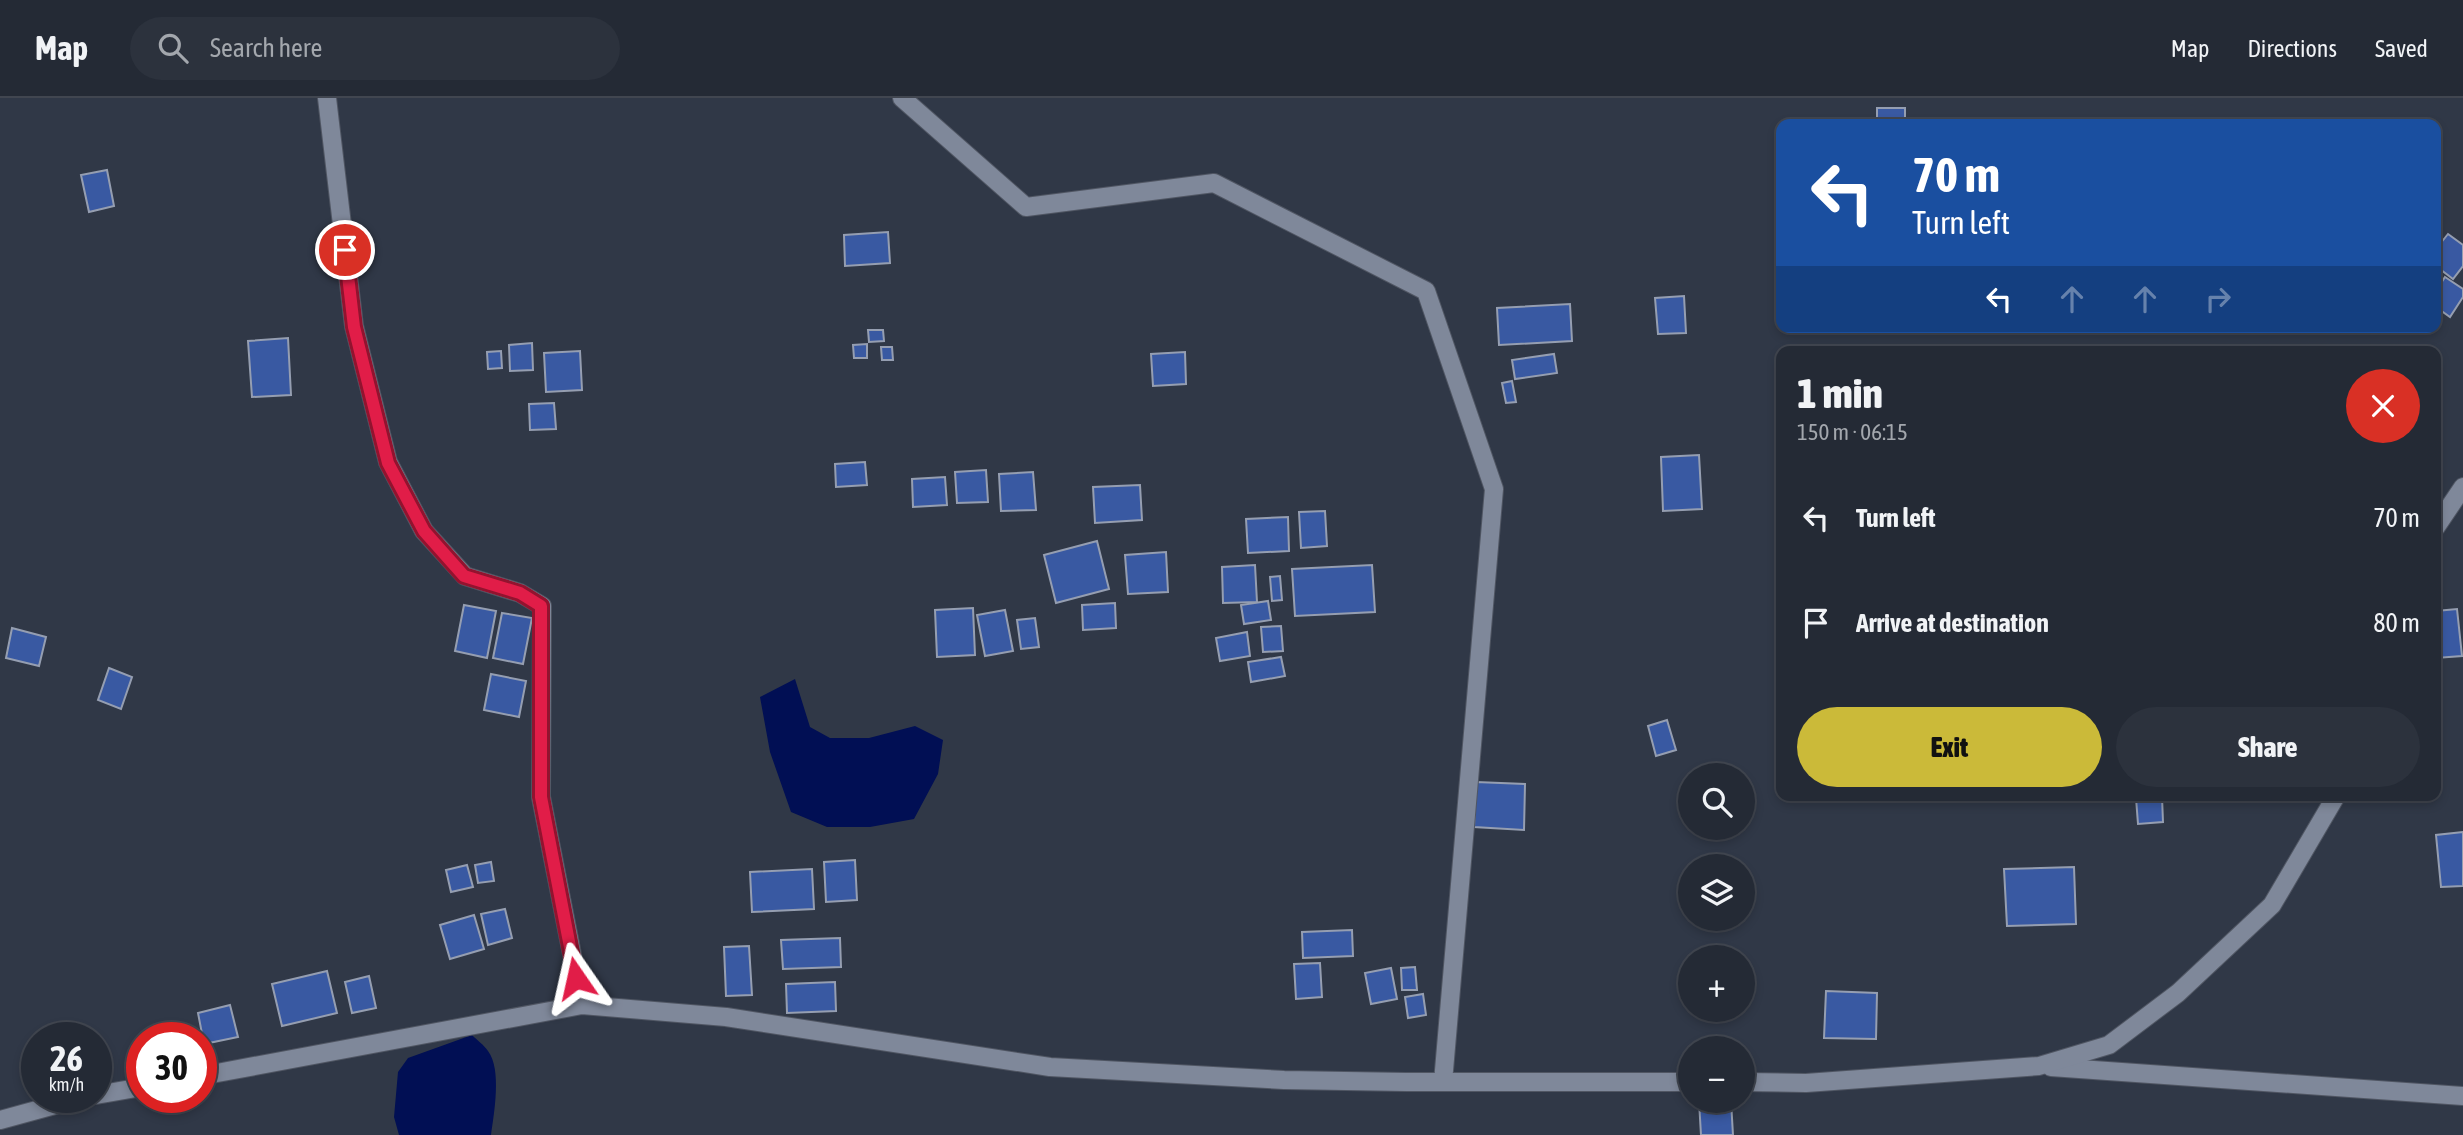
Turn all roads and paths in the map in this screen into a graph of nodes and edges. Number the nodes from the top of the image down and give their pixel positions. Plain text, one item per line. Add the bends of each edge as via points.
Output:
1 (327, 98) edge
2 (902, 98) edge
3 (2463, 487) edge
4 (2441, 520) edge
5 (2333, 801) edge
6 (582, 1005) junction
7 (2039, 1066) junction
8 (217, 1073) edge
9 (1443, 1082) junction
10 (1678, 1082) edge
11 (1755, 1082) edge
12 (2463, 1096) edge
13 (26, 1113) edge
14 (0, 1120) edge

1 - 6 street via 354,327 388,463 424,531 464,576 520,593 541,606 541,797
2 - 9 street via 1027,207 1214,183 1426,291 1494,489
3 - 4 street
5 - 7 street via 2272,905 2178,993 2109,1045
6 - 8 street
6 - 9 street via 726,1017 1050,1067 1284,1080
7 - 11 street via 1806,1083
7 - 12 street
9 - 10 street
13 - 14 street

